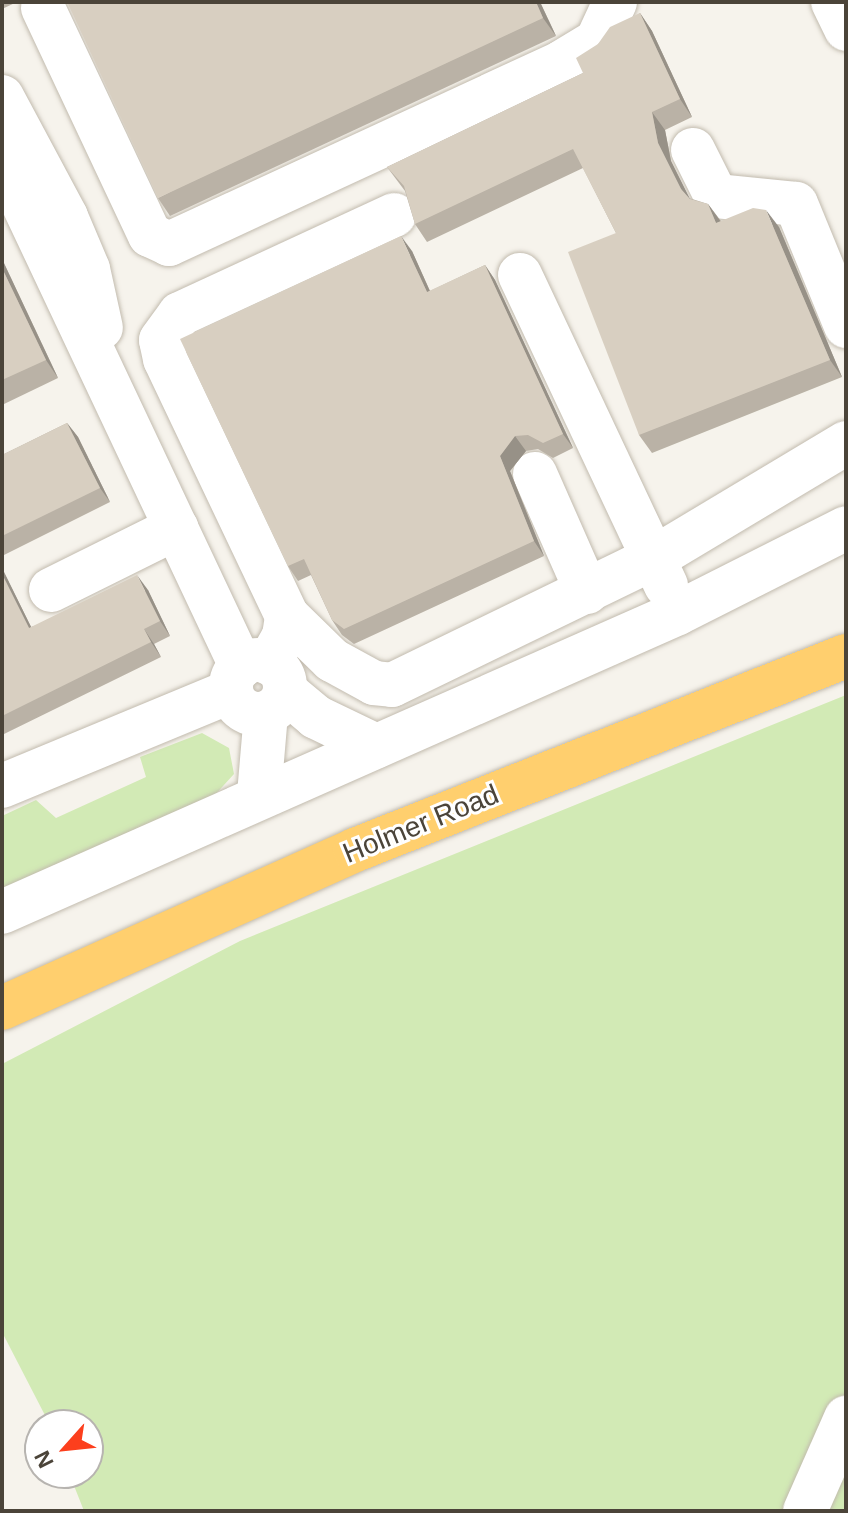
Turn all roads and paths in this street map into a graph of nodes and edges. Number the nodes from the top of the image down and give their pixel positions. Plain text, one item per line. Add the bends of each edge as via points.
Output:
1 (615, 2) edge
2 (833, 2) edge
3 (43, 8) dead end
4 (846, 29) edge
5 (2, 97) edge
6 (693, 150) dead end
7 (2, 159) edge
8 (394, 215) dead end
9 (520, 275) dead end
10 (846, 326) edge
11 (846, 443) edge
12 (138, 447) junction
13 (535, 474) dead end
14 (176, 528) junction
15 (846, 528) edge
16 (654, 558) junction
17 (51, 590) dead end
18 (587, 592) junction
19 (678, 613) junction
20 (287, 616) junction
21 (846, 656) edge
22 (258, 685) junction
23 (376, 746) junction
24 (2, 786) edge
25 (259, 795) junction
26 (2, 912) edge
27 (2, 1008) edge
28 (846, 1418) edge
29 (805, 1511) edge

1 - 3 lane via 597,41 562,62 169,244 150,235
2 - 4 lane
5 - 12 lane via 36,155 88,269 107,371
6 - 10 lane via 716,196 796,204
7 - 12 lane
8 - 20 lane via 180,314 161,340 165,359
9 - 16 lane
11 - 16 lane
12 - 14 lane
13 - 18 lane
14 - 17 lane
14 - 22 lane
15 - 19 lane
16 - 18 lane
16 - 19 lane
18 - 20 lane via 392,685 374,683 332,660
19 - 23 lane
20 - 22 lane via 284,636
21 - 27 highway, Holmer Road via 341,856
22 - 23 lane
22 - 24 lane
22 - 25 lane
23 - 25 lane
25 - 26 lane
28 - 29 lane

